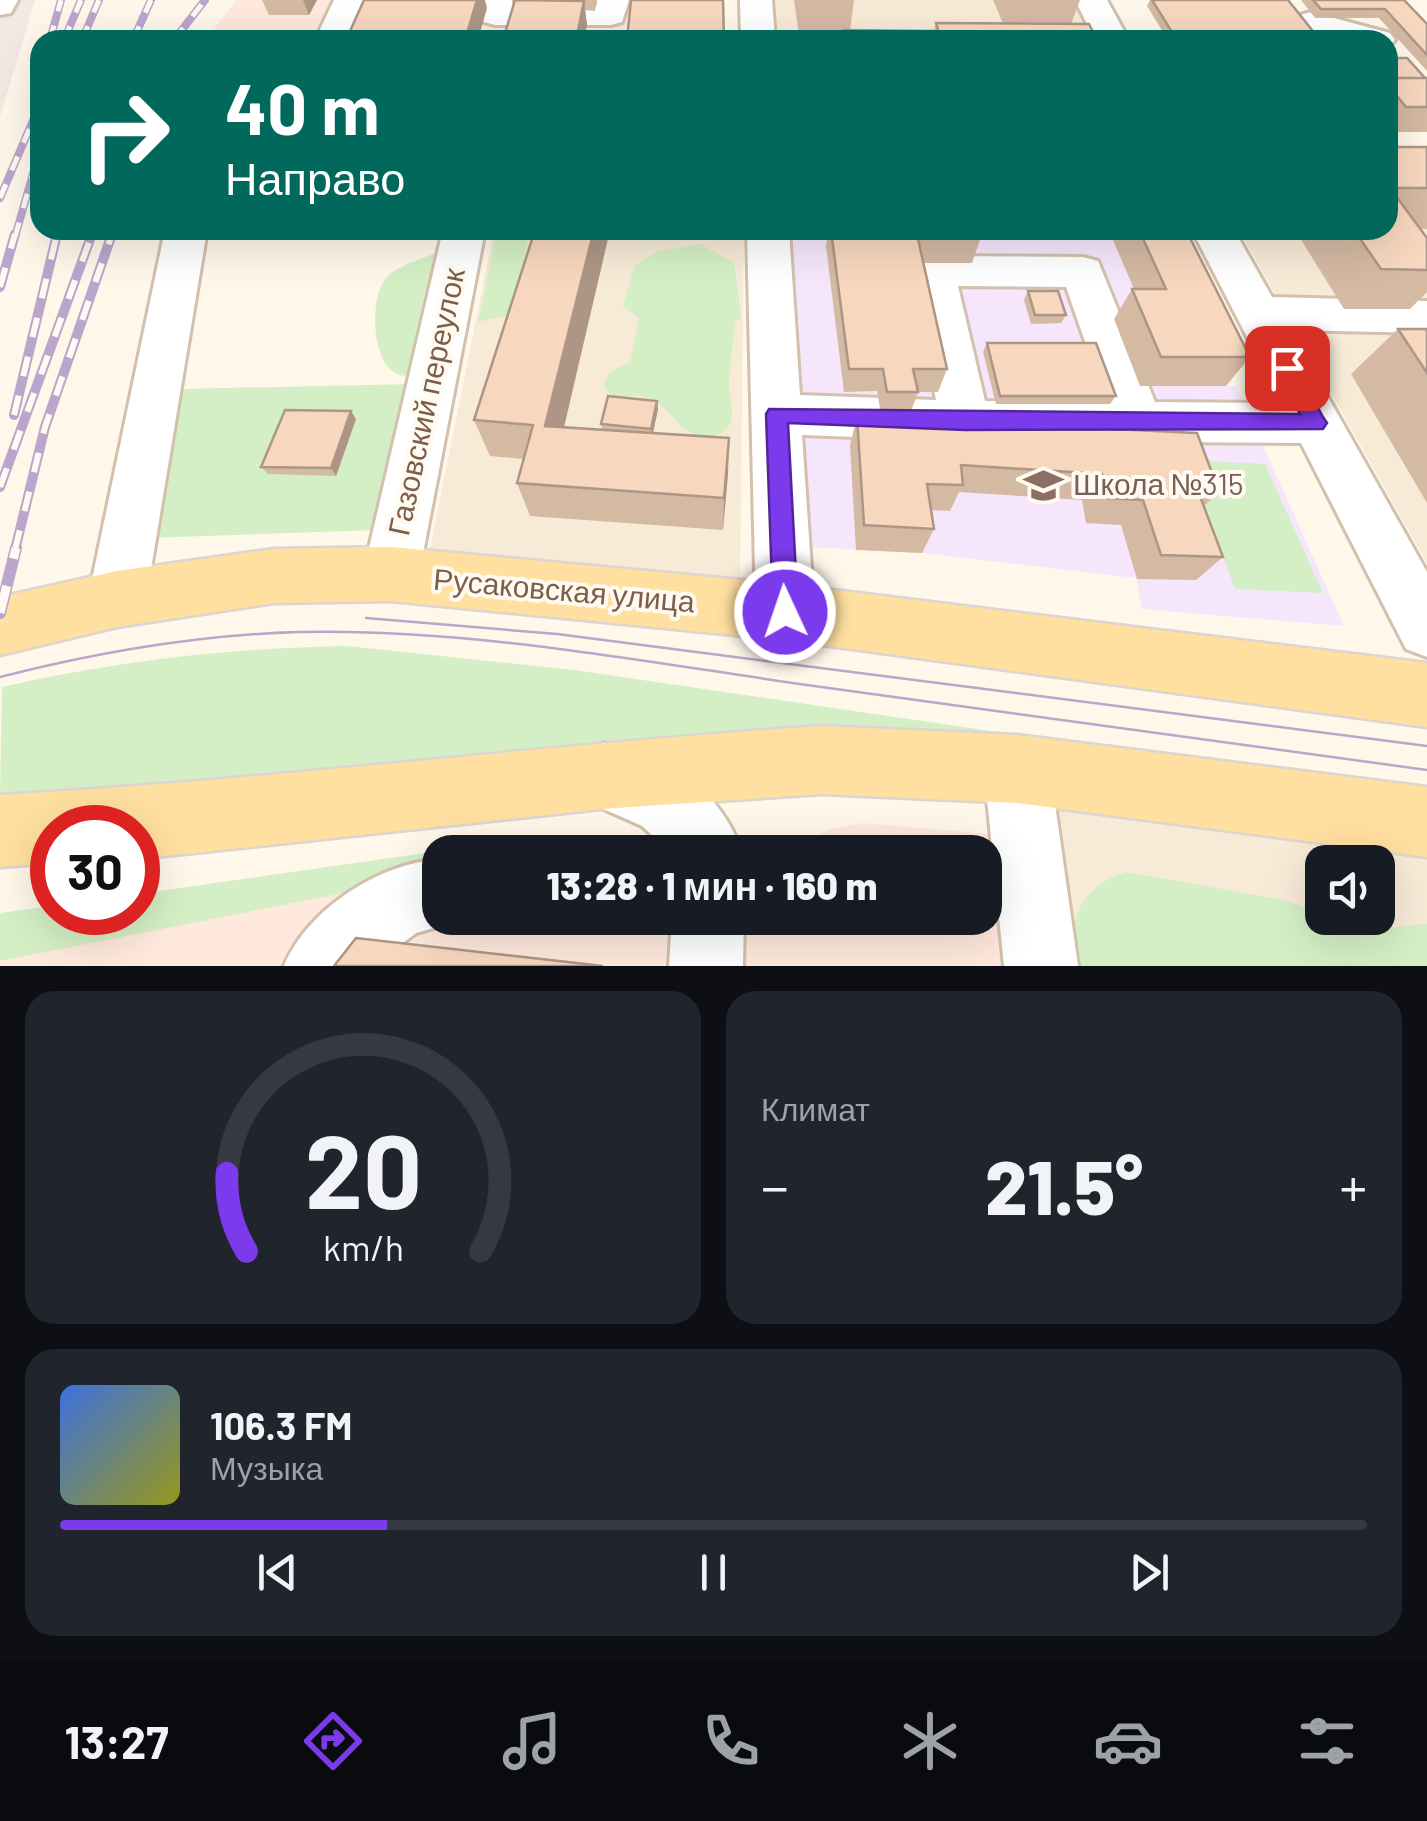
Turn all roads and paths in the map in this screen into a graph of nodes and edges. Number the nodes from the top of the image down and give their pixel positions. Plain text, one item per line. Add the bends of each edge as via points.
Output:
1 (350, 0) edge
2 (498, 0) edge
3 (613, 0) edge
4 (756, 0) edge
5 (1091, 0) edge
6 (1311, 22) edge
7 (336, 30) edge
8 (758, 30) edge
9 (1107, 30) edge
10 (1332, 30) edge
11 (184, 240) edge
12 (462, 240) edge
13 (768, 240) edge
14 (1218, 240) edge
15 (1424, 292) edge
16 (1258, 313) junction
17 (776, 414) junction
18 (965, 421) junction
19 (1138, 422) junction
20 (1316, 423) junction
21 (391, 574) junction
22 (117, 599) junction
23 (785, 612) junction
24 (0, 626) edge
25 (1427, 629) edge
26 (1427, 695) edge
27 (768, 763) junction
28 (1017, 770) junction
29 (602, 775) junction
30 (160, 821) edge
31 (1427, 822) edge
32 (30, 829) edge
33 (0, 830) edge
34 (700, 835) edge
35 (714, 835) edge
36 (422, 897) edge
37 (707, 935) edge
38 (321, 966) edge
39 (706, 966) edge
40 (1041, 966) edge

1 - 7 street
2 - 3 street via 494,15 611,15
4 - 8 street
5 - 9 street
6 - 10 street
11 - 22 street
12 - 21 street, Газовский переулок
13 - 17 street
14 - 16 street
15 - 16 street
16 - 20 street
17 - 18 street
17 - 23 street
18 - 19 street
18 - 19 street via 934,271 1083,272
19 - 20 street
20 - 25 street
21 - 22 main road, Русаковская улица via 274,576
21 - 23 main road, Русаковская улица
22 - 24 main road, Русаковская улица
23 - 26 main road, Русаковская улица
27 - 28 main road
27 - 29 main road
27 - 35 street via 732,786
28 - 31 main road
28 - 40 street
29 - 30 main road
29 - 34 street via 672,806
32 - 33 main road
36 - 38 street via 378,915
37 - 39 street

